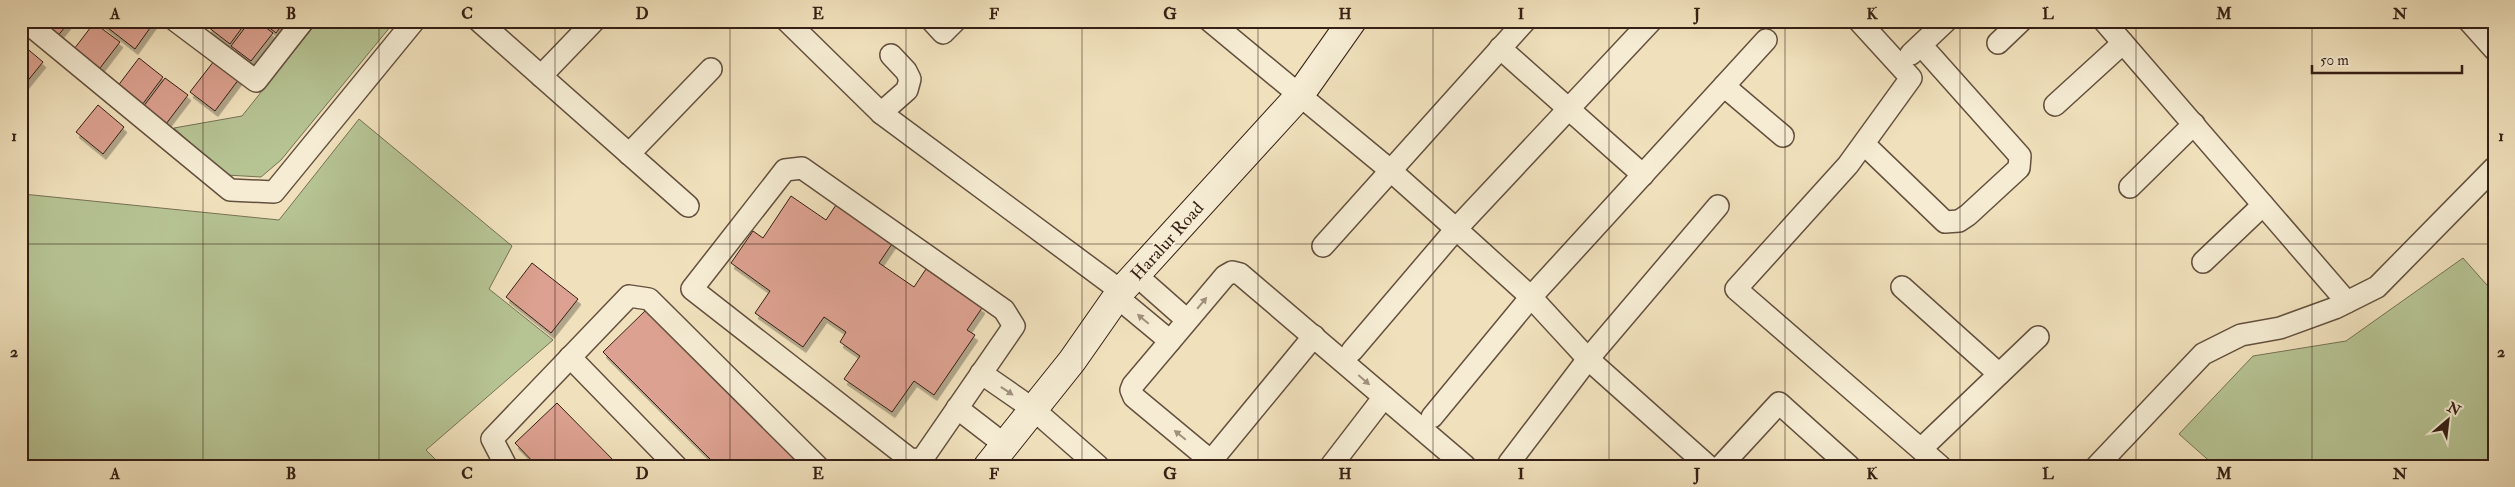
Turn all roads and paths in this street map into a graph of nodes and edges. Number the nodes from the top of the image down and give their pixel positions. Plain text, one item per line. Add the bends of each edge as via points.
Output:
1 (24, 21) edge
2 (176, 21) edge
3 (303, 21) edge
4 (414, 21) edge
5 (479, 21) edge
6 (594, 21) edge
7 (787, 21) edge
8 (932, 21) edge
9 (955, 21) edge
10 (1210, 21) edge
11 (1352, 21) edge
12 (1525, 21) edge
13 (1651, 21) edge
14 (1859, 21) edge
15 (1946, 21) edge
16 (2021, 21) edge
17 (2104, 21) edge
18 (2469, 21) edge
19 (1766, 40) dead end
20 (1998, 43) dead end
21 (2123, 43) junction
22 (1921, 45) junction
23 (1500, 48) junction
24 (2494, 49) edge
25 (890, 55) dead end
26 (1900, 66) junction
27 (712, 68) dead end
28 (541, 76) junction
29 (1724, 86) junction
30 (1299, 96) junction
31 (2054, 105) dead end
32 (1569, 110) junction
33 (881, 113) junction
34 (2194, 124) junction
35 (1783, 136) dead end
36 (1864, 144) junction
37 (629, 154) junction
38 (2494, 168) edge
39 (1390, 170) junction
40 (1643, 175) junction
41 (2130, 187) dead end
42 (2263, 205) junction
43 (688, 206) dead end
44 (1718, 206) dead end
45 (1456, 229) junction
46 (1323, 246) dead end
47 (2203, 262) dead end
48 (1902, 287) dead end
49 (1125, 288) junction
50 (1531, 297) junction
51 (2347, 302) junction
52 (1187, 320) junction
53 (1314, 336) junction
54 (2038, 337) dead end
55 (1170, 341) junction
56 (1352, 351) dead end
57 (570, 357) junction
58 (1588, 359) junction
59 (981, 373) junction
60 (1999, 374) junction
61 (1384, 397) junction
62 (957, 408) junction
63 (1033, 409) junction
64 (1432, 417) dead end
65 (1004, 445) junction
66 (1922, 448) junction
67 (1214, 463) edge
68 (506, 466) edge
69 (676, 466) edge
70 (816, 466) edge
71 (988, 466) edge
72 (1098, 466) edge
73 (1331, 466) edge
74 (1464, 466) edge
75 (1512, 466) edge
76 (1708, 466) edge
77 (1721, 466) edge
78 (1849, 466) edge
79 (1940, 466) edge
80 (2097, 466) edge

1 - 4 street via 230,190 274,192
2 - 3 street via 256,81
5 - 28 street
6 - 28 street
7 - 33 street
8 - 9 street via 944,34
10 - 30 street
11 - 30 street, Haralur Road
12 - 23 street
13 - 32 street
14 - 26 street
15 - 22 street
16 - 20 street
17 - 21 street
18 - 24 street
19 - 29 street
21 - 31 street
21 - 34 street
22 - 26 street
22 - 36 street via 2020,156 2019,168 1968,215 1958,221 1945,222
23 - 32 street
23 - 39 street
25 - 33 street via 910,79 907,90
26 - 36 street via 1911,78
27 - 37 street
28 - 37 street
29 - 35 street
29 - 40 street
30 - 39 street
30 - 49 street, Haralur Road
32 - 40 street
32 - 45 street
33 - 49 street
34 - 41 street
34 - 42 street
36 - 66 street via 1736,288
37 - 43 street
38 - 51 street via 2377,287
39 - 45 street
39 - 46 street
40 - 50 street
42 - 47 street
42 - 51 street
44 - 58 street
45 - 50 street
45 - 56 street
48 - 60 street
49 - 52 street
55 -> 49 street
49 - 63 street, Haralur Road
50 - 58 street
50 - 64 street
51 - 80 street via 2280,328 2241,335 2203,354
52 -> 53 street via 1232,272 1240,274
52 - 55 street
53 -> 61 street
53 - 67 street
54 - 60 street
67 -> 55 street via 1134,397 1131,390
57 - 68 street via 492,439
57 - 69 street
57 - 70 street via 629,296 649,299
58 - 75 street via 1509,463
58 - 76 street
59 - 62 street
59 - 62 street via 1014,326 1004,310 802,168 785,170 692,289 911,460 923,458
59 -> 63 street
60 - 66 street
61 - 73 street
61 - 74 street
62 - 65 street
63 - 65 street, Haralur Road
63 - 72 street
65 - 71 street, Haralur Road
66 - 79 street
77 - 78 street via 1779,403

